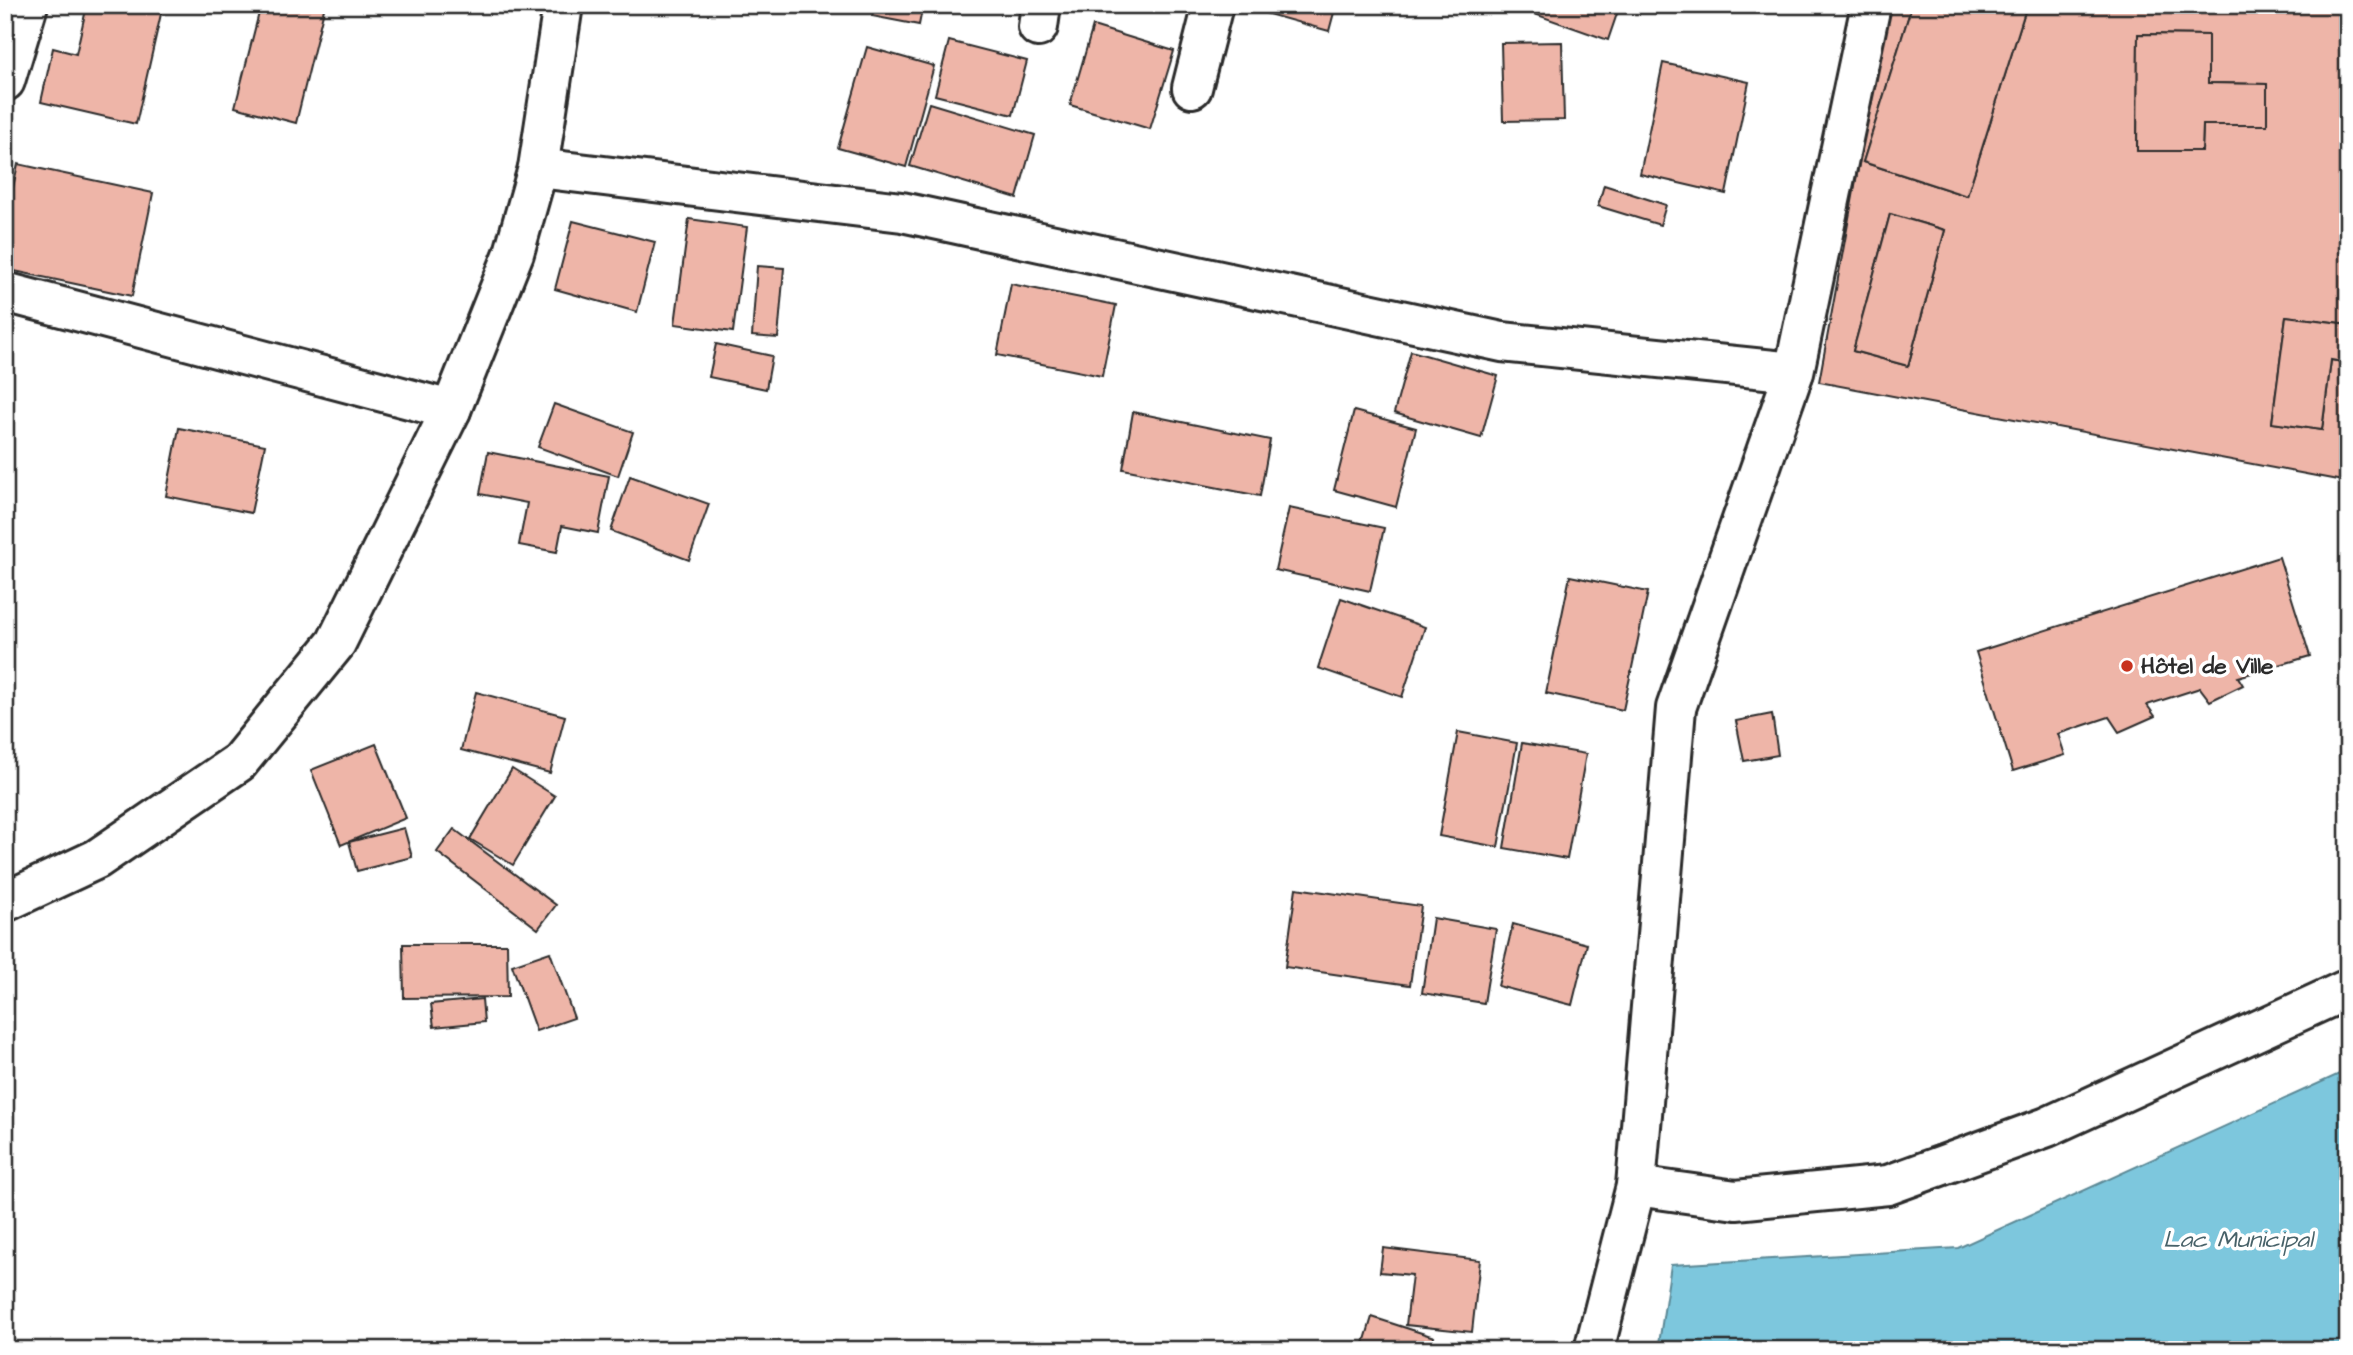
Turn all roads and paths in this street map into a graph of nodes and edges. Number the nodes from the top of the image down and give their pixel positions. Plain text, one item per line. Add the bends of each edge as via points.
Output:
1 (28, 5) edge
2 (563, 5) edge
3 (1213, 5) edge
4 (1871, 5) edge
5 (5, 81) edge
6 (1192, 88) dead end
7 (538, 168) junction
8 (5, 292) edge
9 (1794, 372) junction
10 (452, 410) junction
11 (5, 902) edge
12 (2348, 989) edge
13 (1636, 1186) junction
14 (1594, 1350) edge

1 - 5 street
2 - 7 street
3 - 6 street
4 - 9 street
7 - 9 street via 902,212 1502,342
7 - 10 street via 514,253
8 - 10 street
9 - 13 street via 1676,708
10 - 11 street via 336,643 239,762 97,859
12 - 13 street via 2047,1127 1888,1185 1736,1200
13 - 14 street

